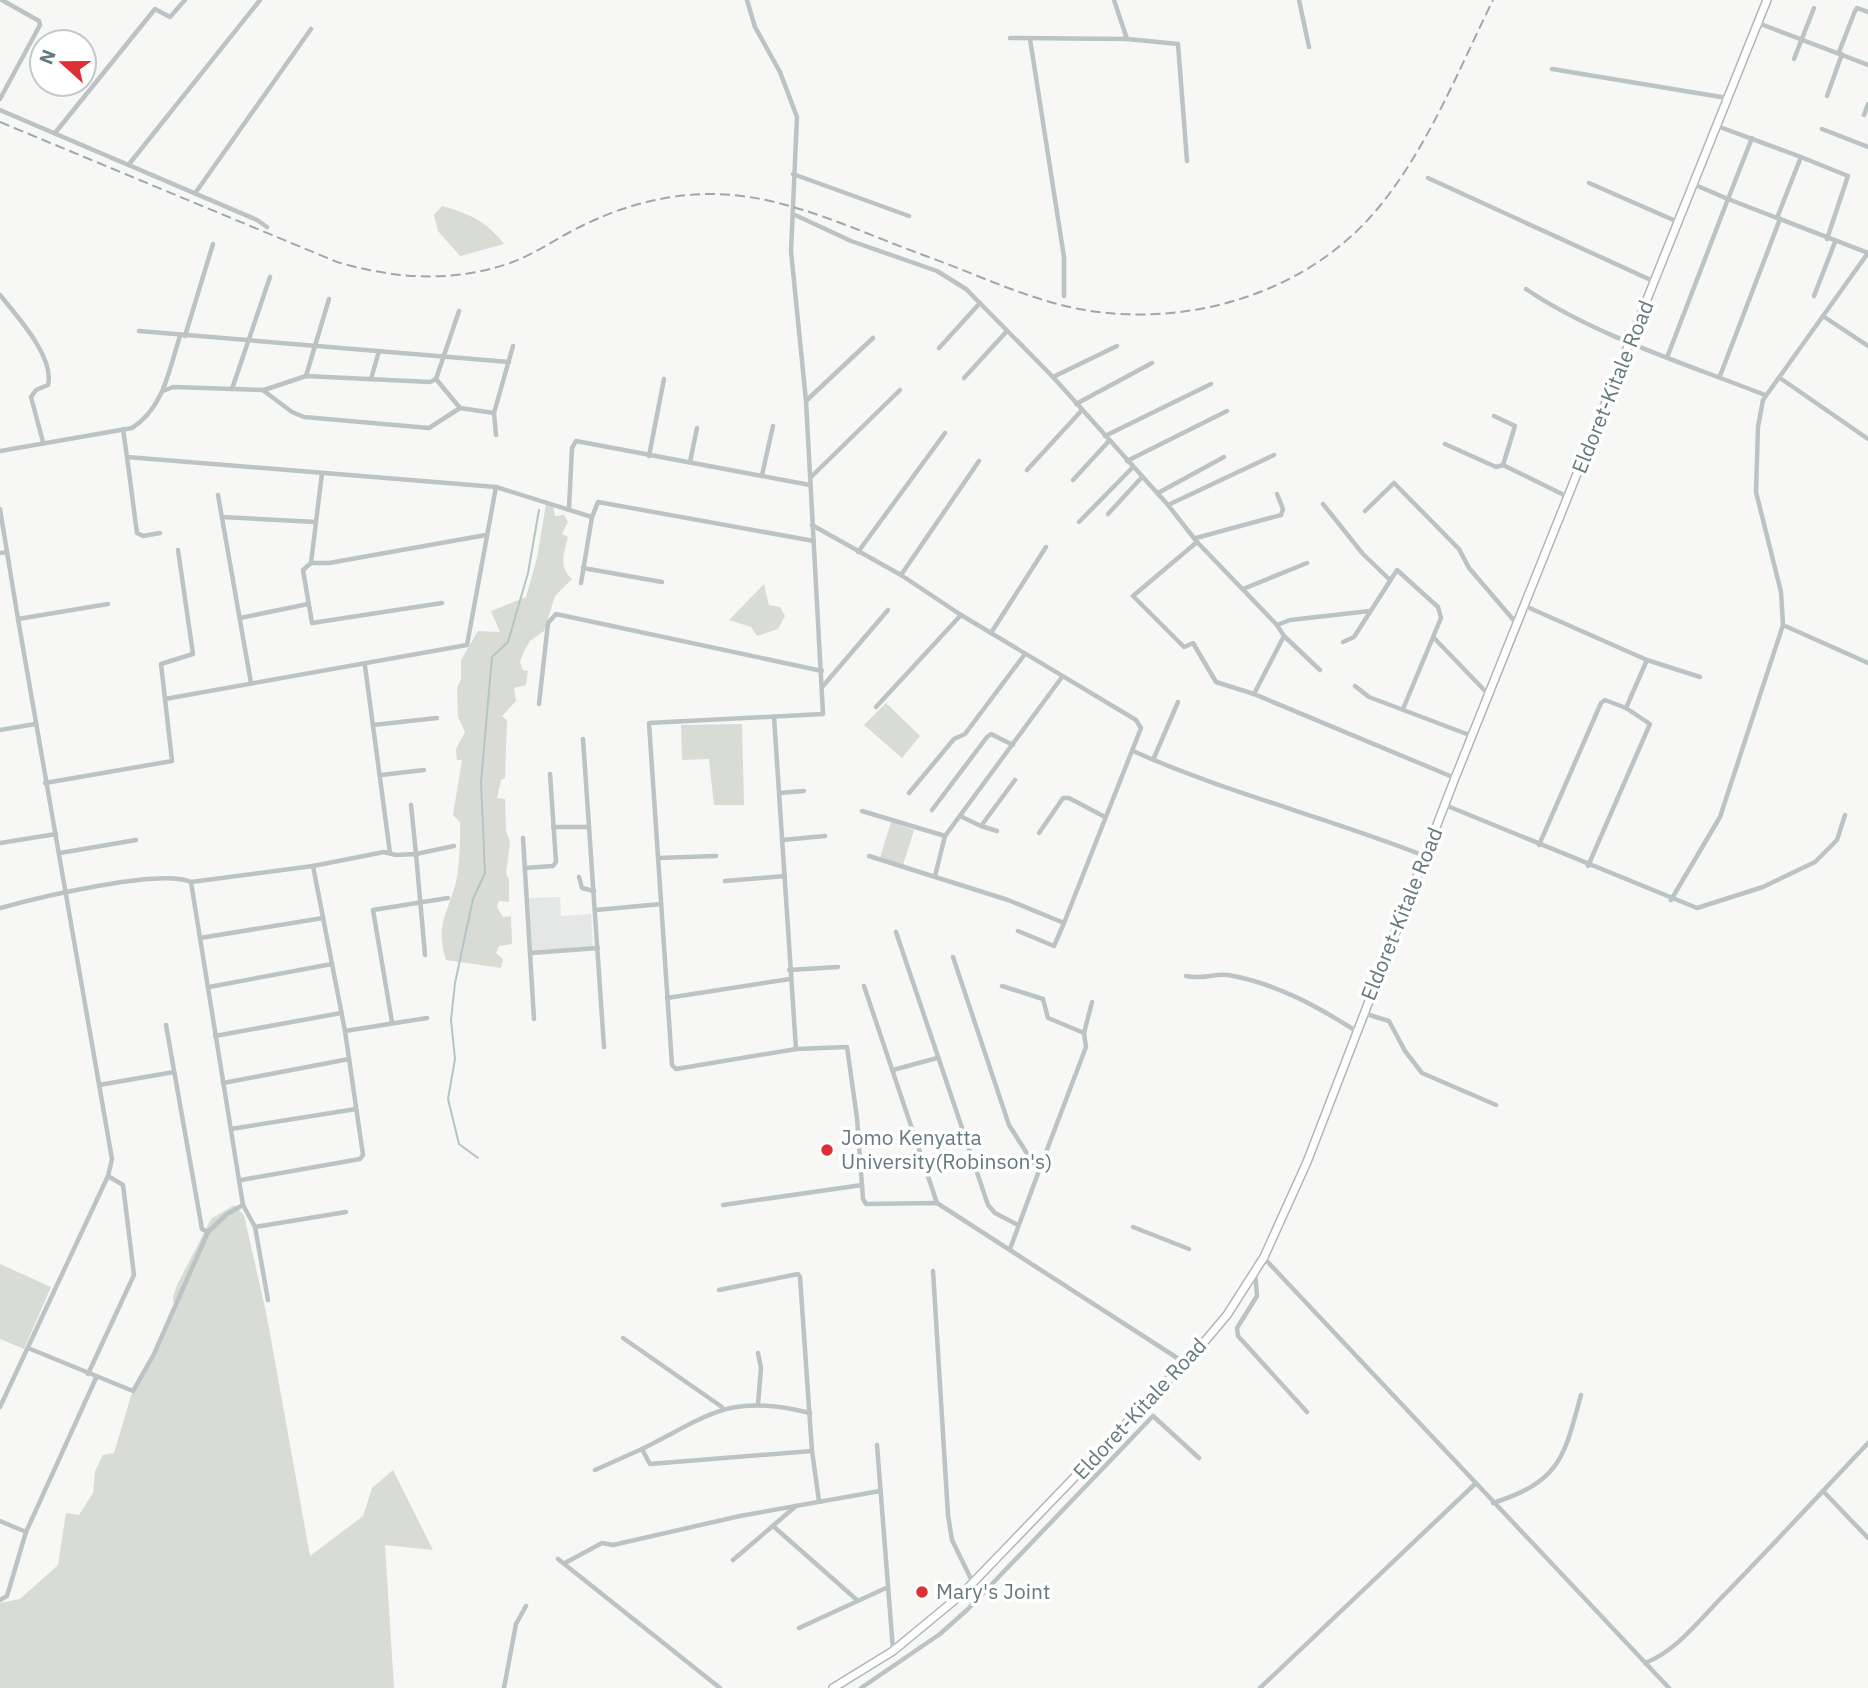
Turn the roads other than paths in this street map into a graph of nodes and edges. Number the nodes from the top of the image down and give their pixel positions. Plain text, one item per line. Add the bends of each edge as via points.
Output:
1 (2, 0) edge
2 (185, 0) edge
3 (260, 0) edge
4 (747, 0) edge
5 (1114, 0) edge
6 (1299, 0) edge
7 (1767, 0) edge
8 (1814, 8) dead end
9 (1868, 12) edge
10 (1757, 23) junction
11 (311, 29) dead end
12 (1010, 38) dead end
13 (1030, 38) junction
14 (1127, 39) junction
15 (1801, 39) junction
16 (1309, 47) dead end
17 (1840, 53) junction
18 (1794, 59) dead end
19 (1868, 65) edge
20 (1552, 69) dead end
21 (1827, 96) dead end
22 (1728, 98) junction
23 (0, 99) edge
24 (1868, 104) edge
25 (0, 110) edge
26 (1864, 115) dead end
27 (1717, 126) junction
28 (1822, 129) dead end
29 (55, 134) junction
30 (1752, 138) junction
31 (1868, 147) edge
32 (1801, 157) junction
33 (1187, 161) dead end
34 (130, 163) junction
35 (793, 174) junction
36 (1428, 178) dead end
37 (1589, 183) dead end
38 (1693, 184) junction
39 (196, 192) junction
40 (1728, 199) junction
41 (795, 215) junction
42 (909, 216) dead end
43 (1779, 219) junction
44 (1678, 222) junction
45 (267, 227) dead end
46 (1827, 239) junction
47 (1835, 242) junction
48 (213, 244) dead end
49 (1868, 253) edge
50 (270, 277) dead end
51 (1655, 282) junction
52 (1526, 289) dead end
53 (0, 295) edge
54 (1064, 296) dead end
55 (1814, 296) dead end
56 (329, 299) dead end
57 (980, 303) junction
58 (459, 311) dead end
59 (1824, 316) junction
60 (139, 331) dead end
61 (1007, 331) junction
62 (183, 336) junction
63 (873, 338) dead end
64 (247, 340) junction
65 (1630, 341) junction
66 (315, 345) junction
67 (513, 346) dead end
68 (1117, 346) dead end
69 (1868, 346) edge
70 (939, 348) dead end
71 (379, 351) junction
72 (1668, 355) junction
73 (445, 356) junction
74 (509, 362) junction
75 (1152, 363) dead end
76 (306, 376) junction
77 (1720, 376) junction
78 (1053, 377) junction
79 (964, 378) dead end
80 (1780, 378) junction
81 (371, 379) junction
82 (436, 379) junction
83 (664, 379) dead end
84 (1211, 384) dead end
85 (232, 389) junction
86 (264, 390) junction
87 (900, 390) dead end
88 (163, 391) junction
89 (1765, 395) junction
90 (806, 401) junction
91 (1076, 404) junction
92 (460, 408) junction
93 (1082, 410) junction
94 (1227, 411) dead end
95 (494, 413) junction
96 (1494, 416) dead end
97 (773, 426) dead end
98 (697, 428) dead end
99 (123, 429) junction
100 (945, 433) dead end
101 (496, 435) dead end
102 (1107, 439) junction
103 (1868, 439) edge
104 (43, 442) junction
105 (1445, 444) dead end
106 (0, 451) edge
107 (1274, 455) dead end
108 (649, 456) junction
109 (127, 457) junction
110 (1224, 457) dead end
111 (979, 461) dead end
112 (1127, 461) junction
113 (690, 463) junction
114 (1503, 465) junction
115 (1133, 467) junction
116 (1027, 470) dead end
117 (322, 472) junction
118 (762, 475) junction
119 (1143, 477) junction
120 (810, 478) junction
121 (1073, 480) dead end
122 (810, 485) junction
123 (496, 486) junction
124 (1158, 493) junction
125 (1277, 494) dead end
126 (218, 495) dead end
127 (1569, 497) junction
128 (1323, 504) dead end
129 (1168, 505) junction
130 (0, 509) edge
131 (569, 509) junction
132 (1365, 511) dead end
133 (1108, 513) dead end
134 (222, 517) junction
135 (592, 517) junction
136 (316, 522) junction
137 (1079, 522) dead end
138 (811, 524) junction
139 (160, 533) dead end
140 (486, 535) junction
141 (1197, 540) junction
142 (814, 541) junction
143 (1046, 547) dead end
144 (178, 550) dead end
145 (7, 552) junction
146 (858, 552) junction
147 (0, 553) edge
148 (311, 563) junction
149 (1307, 563) dead end
150 (583, 568) junction
151 (901, 575) junction
152 (1388, 579) junction
153 (662, 582) dead end
154 (581, 583) dead end
155 (1243, 589) junction
156 (442, 603) dead end
157 (108, 604) dead end
158 (308, 604) junction
159 (1525, 606) junction
160 (888, 610) dead end
161 (1370, 611) junction
162 (961, 615) junction
163 (240, 618) junction
164 (18, 619) junction
165 (1277, 625) junction
166 (1518, 625) junction
167 (1783, 625) junction
168 (991, 633) junction
169 (1284, 636) junction
170 (1433, 638) junction
171 (1343, 642) dead end
172 (1025, 654) junction
173 (1647, 660) junction
174 (1868, 663) edge
175 (365, 666) junction
176 (1320, 670) dead end
177 (822, 671) junction
178 (1062, 677) junction
179 (1700, 677) dead end
180 (251, 683) junction
181 (1355, 686) dead end
182 (822, 687) junction
183 (1254, 694) junction
184 (1489, 695) junction
185 (165, 699) junction
186 (1178, 702) dead end
187 (539, 704) dead end
188 (876, 707) dead end
189 (1403, 709) junction
190 (1626, 709) junction
191 (774, 717) junction
192 (437, 718) dead end
193 (35, 724) junction
194 (373, 725) junction
195 (0, 730) edge
196 (1473, 737) junction
197 (583, 739) dead end
198 (1013, 745) junction
199 (1133, 751) junction
200 (1153, 760) junction
201 (424, 770) dead end
202 (550, 774) dead end
203 (381, 775) junction
204 (1455, 778) junction
205 (1015, 780) dead end
206 (45, 783) junction
207 (804, 791) dead end
208 (779, 793) junction
209 (909, 793) dead end
210 (411, 805) dead end
211 (1444, 805) junction
212 (932, 810) dead end
213 (862, 811) dead end
214 (1845, 814) dead end
215 (960, 816) junction
216 (1105, 817) junction
217 (981, 826) junction
218 (553, 827) junction
219 (589, 827) junction
220 (997, 831) dead end
221 (1039, 833) dead end
222 (56, 834) junction
223 (825, 836) dead end
224 (945, 836) junction
225 (523, 838) dead end
226 (782, 839) junction
227 (136, 840) dead end
228 (0, 843) edge
229 (1539, 845) junction
230 (454, 846) dead end
231 (60, 853) junction
232 (390, 853) junction
233 (415, 853) junction
234 (716, 856) dead end
235 (869, 856) dead end
236 (1425, 856) junction
237 (657, 858) junction
238 (313, 866) junction
239 (1588, 866) junction
240 (525, 869) junction
241 (785, 876) junction
242 (934, 876) junction
243 (579, 877) dead end
244 (725, 881) dead end
245 (191, 882) junction
246 (66, 891) junction
247 (594, 891) junction
248 (448, 898) dead end
249 (1671, 900) junction
250 (419, 903) junction
251 (661, 904) junction
252 (0, 908) edge
253 (596, 910) junction
254 (323, 918) junction
255 (1064, 923) junction
256 (1018, 931) dead end
257 (896, 932) dead end
258 (200, 938) junction
259 (598, 948) junction
260 (531, 953) junction
261 (425, 955) dead end
262 (953, 957) dead end
263 (332, 964) junction
264 (838, 967) dead end
265 (789, 970) junction
266 (1186, 976) dead end
267 (790, 979) junction
268 (864, 986) dead end
269 (1002, 986) dead end
270 (209, 987) junction
271 (667, 998) junction
272 (1092, 1002) dead end
273 (341, 1013) junction
274 (1363, 1013) junction
275 (427, 1018) dead end
276 (534, 1019) dead end
277 (392, 1022) junction
278 (166, 1025) dead end
279 (345, 1031) junction
280 (1356, 1031) junction
281 (1084, 1033) junction
282 (215, 1036) junction
283 (604, 1047) dead end
284 (796, 1049) junction
285 (937, 1058) junction
286 (349, 1059) junction
287 (893, 1070) junction
288 (174, 1072) junction
289 (223, 1083) junction
290 (99, 1084) junction
291 (1496, 1105) dead end
292 (356, 1109) junction
293 (231, 1129) junction
294 (1040, 1168) junction
295 (108, 1176) junction
296 (241, 1180) junction
297 (862, 1185) junction
298 (937, 1203) junction
299 (243, 1205) junction
300 (723, 1205) dead end
301 (346, 1212) dead end
302 (1018, 1225) junction
303 (255, 1227) junction
304 (1133, 1227) dead end
305 (208, 1232) junction
306 (1010, 1249) junction
307 (1189, 1249) dead end
308 (1264, 1257) junction
309 (933, 1271) dead end
310 (1255, 1271) junction
311 (719, 1290) dead end
312 (268, 1300) dead end
313 (622, 1338) dead end
314 (29, 1348) junction
315 (758, 1353) dead end
316 (1185, 1363) junction
317 (88, 1374) junction
318 (96, 1378) junction
319 (1581, 1395) dead end
320 (758, 1404) junction
321 (0, 1407) edge
322 (723, 1408) junction
323 (1307, 1412) dead end
324 (810, 1413) junction
325 (1868, 1443) edge
326 (877, 1445) dead end
327 (642, 1449) junction
328 (812, 1451) junction
329 (1199, 1458) dead end
330 (595, 1470) dead end
331 (1475, 1484) junction
332 (880, 1491) junction
333 (1824, 1492) junction
334 (819, 1502) junction
335 (1493, 1503) junction
336 (797, 1506) junction
337 (0, 1521) edge
338 (773, 1527) junction
339 (26, 1532) junction
340 (1868, 1538) edge
341 (558, 1559) dead end
342 (733, 1560) dead end
343 (565, 1563) junction
344 (973, 1583) junction
345 (886, 1588) junction
346 (0, 1600) edge
347 (857, 1600) junction
348 (526, 1606) dead end
349 (800, 1628) dead end
350 (893, 1651) junction
351 (1645, 1663) junction
352 (838, 1687) edge
353 (504, 1688) edge
354 (720, 1688) edge
355 (861, 1688) edge
356 (1260, 1688) edge
357 (1669, 1688) edge

1 - 23 street via 40,25
2 - 29 street via 170,17 155,9
3 - 34 street
4 - 35 street via 755,27 796,108
5 - 14 street
6 - 16 street
7 - 10 highway, Eldoret-Kitale Road
8 - 15 street
9 - 17 street via 1857,8
10 - 15 street
10 - 22 highway, Eldoret-Kitale Road
11 - 39 street
12 - 13 street
13 - 14 street
13 - 54 street via 1064,257
14 - 33 street via 1172,41 1179,46
15 - 17 street
15 - 18 street
17 - 19 street
17 - 21 street
20 - 22 street
22 - 27 highway, Eldoret-Kitale Road
24 - 26 street
25 - 29 street
27 - 30 street
27 - 38 highway, Eldoret-Kitale Road
28 - 31 street
29 - 34 street
30 - 32 street
30 - 40 street
32 - 43 street
32 - 46 street via 1848,176
34 - 39 street
35 - 41 street
35 - 42 street
36 - 51 street
37 - 44 street
38 - 40 street
38 - 44 highway, Eldoret-Kitale Road
39 - 45 street
40 - 43 street
40 - 72 street
41 - 57 street via 951,277
41 - 90 street via 791,251
43 - 46 street
43 - 77 street
44 - 51 highway, Eldoret-Kitale Road
46 - 47 street
47 - 49 street
47 - 55 street
48 - 62 street
49 - 59 street
50 - 64 street
51 - 65 highway, Eldoret-Kitale Road
52 - 65 street via 1554,308
53 - 104 street via 35,341 50,378 31,397
56 - 66 street
57 - 61 street
57 - 70 street
58 - 73 street
59 - 69 street
59 - 80 street
60 - 62 street
61 - 78 street
61 - 79 street
62 - 64 street
62 - 88 street
63 - 90 street
64 - 66 street
64 - 85 street
65 - 72 street
65 - 127 highway, Eldoret-Kitale Road
66 - 71 street
66 - 76 street
67 - 74 street
68 - 78 street
71 - 73 street
71 - 81 street
72 - 77 street
73 - 74 street
73 - 82 street
74 - 95 street
75 - 91 street
76 - 81 street
76 - 86 street
77 - 89 street
78 - 91 street
80 - 89 street
80 - 103 street
81 - 82 street
82 - 92 street
83 - 108 street
84 - 102 street
85 - 86 street
85 - 88 street via 173,387
86 - 92 street via 304,417 392,426 429,428
87 - 120 street
88 - 99 street via 144,421
89 - 167 street via 1758,427 1756,492 1781,592
90 - 120 street
91 - 93 street
92 - 95 street
93 - 102 street
93 - 116 street
94 - 112 street
95 - 101 street
96 - 114 street via 1515,426
97 - 118 street
98 - 113 street
99 - 104 street
99 - 109 street
100 - 146 street
102 - 112 street
102 - 121 street
104 - 106 street
105 - 114 street via 1496,467
107 - 129 street
108 - 113 street
108 - 131 street via 573,443
109 - 117 street
109 - 139 street via 137,533
110 - 124 street
111 - 151 street
112 - 115 street
113 - 118 street
114 - 127 street
115 - 119 street
115 - 137 street
117 - 123 street
117 - 136 street
118 - 122 street
119 - 124 street
119 - 133 street
120 - 122 street
122 - 138 street
123 - 131 street
123 - 140 street
124 - 129 street
125 - 141 street via 1281,515
126 - 134 street
127 - 159 highway, Eldoret-Kitale Road
128 - 152 street
129 - 141 street
130 - 145 street
131 - 135 street
132 - 166 street via 1394,483 1459,549 1469,568
134 - 136 street
134 - 163 street
135 - 142 street via 595,504 600,503
135 - 150 street
136 - 148 street
138 - 142 street
138 - 146 street
140 - 148 street
140 - 175 street via 467,645
141 - 155 street
141 - 183 street via 1133,596 1184,648 1193,643 1216,682
142 - 177 street
143 - 168 street
144 - 185 street via 193,654 162,664
145 - 147 street
145 - 164 street
146 - 151 street
148 - 158 street via 303,570
149 - 155 street
150 - 153 street
150 - 154 street
151 - 162 street
152 - 161 street
152 - 170 street via 1397,570 1402,572 1438,607 1441,618
155 - 165 street
156 - 158 street via 315,624 310,621
157 - 164 street
158 - 163 street
159 - 166 highway, Eldoret-Kitale Road
159 - 173 street
160 - 182 street
161 - 165 street
161 - 171 street via 1350,641
162 - 168 street
162 - 188 street
163 - 180 street
164 - 193 street
165 - 169 street
166 - 184 highway, Eldoret-Kitale Road
167 - 174 street
167 - 249 street via 1720,817
168 - 172 street
169 - 176 street
169 - 183 street
170 - 184 street
170 - 189 street
172 - 178 street
172 - 209 street via 965,734 954,739
173 - 179 street
173 - 190 street
175 - 180 street
175 - 194 street
177 - 182 street
177 - 187 street via 556,614 548,623
178 - 198 street
178 - 199 street via 1136,720 1141,730
180 - 185 street
181 - 189 street
182 - 191 street via 823,714
183 - 204 street
184 - 196 highway, Eldoret-Kitale Road
185 - 206 street via 172,761
186 - 200 street
189 - 196 street
190 - 229 street via 1605,700 1601,703
190 - 239 street via 1650,724
191 - 208 street
191 - 237 street via 649,723
192 - 194 street
193 - 195 street
193 - 206 street
194 - 203 street
196 - 204 highway, Eldoret-Kitale Road
197 - 219 street
198 - 212 street via 991,734 987,737
198 - 215 street
199 - 200 street
199 - 216 street
200 - 236 street
201 - 203 street
202 - 218 street
203 - 232 street
204 - 211 highway, Eldoret-Kitale Road
205 - 217 street
206 - 222 street
207 - 208 street
208 - 226 street
210 - 233 street
211 - 229 street
211 - 236 highway, Eldoret-Kitale Road
213 - 224 street
214 - 249 street via 1830,850 1787,878 1697,908
215 - 217 street
215 - 224 street
216 - 221 street via 1067,797
216 - 255 street
217 - 220 street
218 - 219 street
218 - 240 street via 555,864
219 - 247 street
222 - 228 street
222 - 231 street
223 - 226 street
224 - 242 street
225 - 240 street
226 - 241 street
227 - 231 street
229 - 239 street
230 - 233 street
231 - 246 street
232 - 233 street
232 - 238 street
233 - 250 street
234 - 237 street
235 - 242 street
236 - 274 highway, Eldoret-Kitale Road
237 - 251 street
238 - 245 street
238 - 254 street
239 - 249 street
240 - 260 street
241 - 244 street
241 - 265 street
242 - 255 street
243 - 247 street via 582,888
245 - 246 street via 172,878
245 - 258 street
246 - 252 street
246 - 290 street
247 - 253 street
248 - 250 street
250 - 261 street
250 - 277 street via 373,911
251 - 253 street
251 - 271 street
253 - 259 street
254 - 258 street
254 - 263 street
255 - 256 street via 1054,946
257 - 285 street
258 - 270 street
259 - 260 street
259 - 283 street
260 - 276 street
262 - 294 street via 1009,1125
263 - 270 street
263 - 273 street
264 - 265 street
265 - 267 street
266 - 280 street via 1225,975 1267,985
267 - 271 street
267 - 284 street
268 - 287 street
269 - 281 street via 1043,999 1048,1018
270 - 282 street
271 - 284 street via 676,1069
272 - 281 street
273 - 279 street
273 - 282 street
274 - 280 highway, Eldoret-Kitale Road
274 - 291 street via 1389,1021 1422,1073
275 - 277 street
277 - 279 street
278 - 288 street
279 - 286 street
280 - 308 highway, Eldoret-Kitale Road via 1307,1162
281 - 294 street via 1086,1047
282 - 289 street
284 - 297 street via 847,1047
285 - 287 street
285 - 302 street via 988,1205
286 - 289 street
286 - 292 street
287 - 298 street
288 - 290 street
288 - 305 street via 202,1229
289 - 293 street
290 - 295 street via 112,1159
292 - 293 street
292 - 296 street via 360,1159
293 - 296 street
294 - 302 street
295 - 314 street
295 - 317 street via 122,1185 134,1275
296 - 299 street
297 - 298 street via 866,1204
297 - 300 street
298 - 306 street
299 - 303 street
299 - 305 street
301 - 303 street
302 - 306 street
303 - 312 street
304 - 307 street
305 - 318 street via 133,1391
306 - 316 street
308 - 310 highway, Eldoret-Kitale Road
308 - 331 street
309 - 344 street via 948,1515 952,1540
310 - 316 highway, Eldoret-Kitale Road via 1227,1315
310 - 323 street via 1257,1296 1237,1328 1238,1336
311 - 324 street via 798,1274
313 - 322 street
314 - 317 street
314 - 321 street
315 - 320 street
316 - 344 highway, Eldoret-Kitale Road
317 - 318 street
318 - 339 street
319 - 335 street via 1568,1443 1554,1471
320 - 322 street
320 - 324 street
322 - 327 street
324 - 328 street
325 - 333 street
326 - 332 street
327 - 328 street via 650,1464
327 - 330 street
328 - 334 street
329 - 355 street via 1153,1416 968,1609
331 - 335 street
331 - 356 street
332 - 334 street
332 - 345 street
333 - 340 street
333 - 351 street via 1667,1652
334 - 336 street
335 - 351 street
336 - 338 street
336 - 343 street via 613,1545 602,1543
337 - 339 street
338 - 342 street
338 - 347 street
339 - 346 street via 7,1596
341 - 343 street
343 - 354 street
344 - 350 highway, Eldoret-Kitale Road
345 - 347 street
345 - 350 street
347 - 349 street
348 - 353 street via 516,1624
350 - 352 highway, Eldoret-Kitale Road
351 - 357 street

